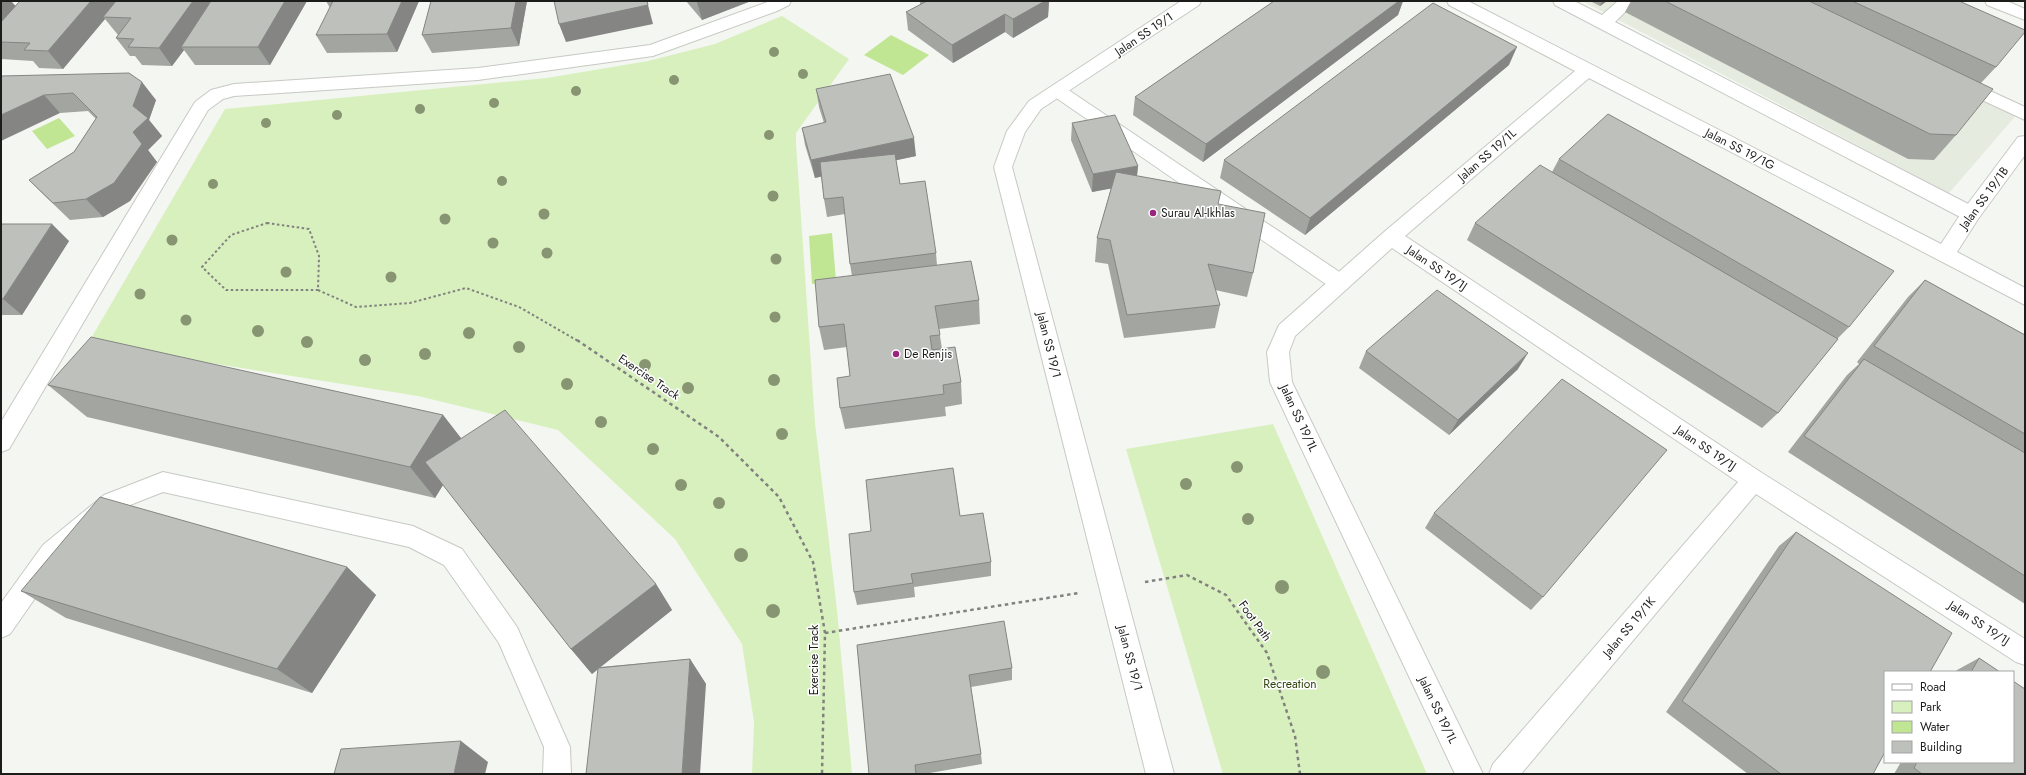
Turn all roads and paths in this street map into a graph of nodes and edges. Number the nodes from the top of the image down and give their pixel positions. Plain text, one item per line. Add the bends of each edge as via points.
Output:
1 (783, 1) edge
2 (1193, 1) edge
3 (1455, 1) edge
4 (1561, 1) edge
5 (1628, 1) edge
6 (1993, 1) edge
7 (2025, 15) edge
8 (1603, 23) junction
9 (1587, 70) junction
10 (1947, 77) edge
11 (1058, 91) junction
12 (2025, 114) edge
13 (2025, 142) edge
14 (1971, 214) junction
15 (1391, 237) junction
16 (1945, 254) junction
17 (1340, 283) junction
18 (318, 290) junction
19 (2025, 297) edge
20 (1, 442) edge
21 (1754, 480) junction
22 (1111, 588) junction
23 (1, 626) edge
24 (825, 633) junction
25 (2025, 653) edge
26 (557, 774) edge
27 (822, 774) edge
28 (1160, 774) edge
29 (1300, 774) edge
30 (1469, 774) edge
31 (1503, 774) edge

1 - 20 street via 653,50 478,74 234,90 217,94 202,106 166,164
2 - 11 street, Jalan SS 19/1
3 - 9 street, Jalan SS 19/1G
4 - 8 street
5 - 8 street
6 - 7 street
8 - 14 street
9 - 15 street, Jalan SS 19/1L
9 - 16 street, Jalan SS 19/1G
10 - 12 street
11 - 17 street
11 - 22 street, Jalan SS 19/1 via 1035,105 1016,131 1003,167
13 - 14 street, Jalan SS 19/1B
14 - 16 street, Jalan SS 19/1B
15 - 17 street, Jalan SS 19/1L
15 - 21 street, Jalan SS 19/1J
16 - 19 street, Jalan SS 19/1G
17 - 30 street, Jalan SS 19/1L via 1287,331 1278,352 1281,382
18 - 18 path via 319,256 309,229 267,223 231,235 202,267 226,290
18 - 24 path, Exercise Track via 356,307 410,302 466,288 519,307 574,338 641,382 719,437 779,497 813,562
21 - 25 street, Jalan SS 19/1J
21 - 31 street, Jalan SS 19/1K
22 - 24 path, Foot Path
22 - 28 street, Jalan SS 19/1
22 - 29 path, Foot Path via 1187,575 1226,595 1267,653 1296,736
23 - 26 street via 52,553 112,502 163,482 413,537 453,557 508,635 557,747
24 - 27 path, Exercise Track

